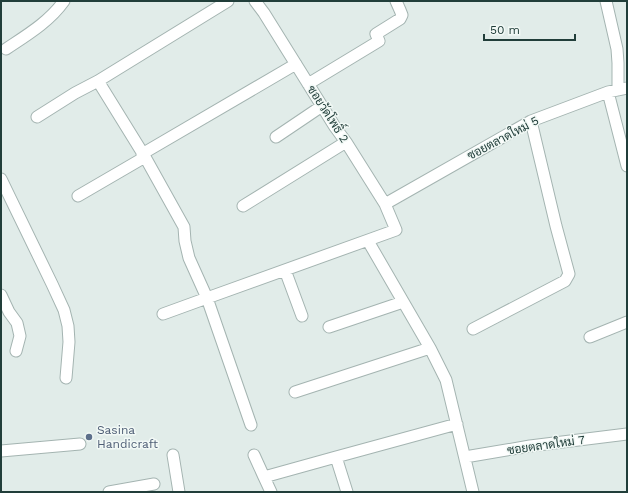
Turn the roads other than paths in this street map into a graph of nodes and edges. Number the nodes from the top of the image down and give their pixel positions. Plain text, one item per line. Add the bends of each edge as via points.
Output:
1 (64, 1) edge
2 (228, 1) edge
3 (255, 1) edge
4 (396, 1) edge
5 (606, 1) edge
6 (6, 49) dead end
7 (296, 64) junction
8 (98, 81) junction
9 (308, 84) junction
10 (618, 90) edge
11 (322, 106) junction
12 (37, 116) dead end
13 (531, 122) junction
14 (276, 137) dead end
15 (346, 142) junction
16 (144, 156) junction
17 (627, 166) edge
18 (1, 179) edge
19 (78, 196) dead end
20 (386, 204) junction
21 (242, 206) dead end
22 (368, 241) junction
23 (285, 270) junction
24 (1, 295) edge
25 (207, 298) junction
26 (403, 302) junction
27 (163, 314) dead end
28 (302, 316) dead end
29 (627, 322) edge
30 (329, 327) dead end
31 (473, 329) dead end
32 (590, 337) dead end
33 (430, 348) junction
34 (16, 352) dead end
35 (66, 378) dead end
36 (295, 392) dead end
37 (251, 424) dead end
38 (457, 424) junction
39 (627, 434) edge
40 (80, 444) dead end
41 (1, 451) edge
42 (173, 455) dead end
43 (254, 455) dead end
44 (336, 457) junction
45 (466, 458) junction
46 (264, 477) junction
47 (154, 484) dead end
48 (109, 492) edge
49 (180, 492) edge
50 (271, 492) edge
51 (347, 492) edge
52 (474, 492) edge

1 - 6 street via 38,28
2 - 8 street
3 - 7 street, ซอยวัดโพธิ์ 2
4 - 9 street via 402,15 400,19 376,34 379,41
5 - 10 street via 618,63
7 - 9 street, ซอยวัดโพธิ์ 2
7 - 16 street
8 - 12 street
8 - 16 street
9 - 11 street, ซอยวัดโพธิ์ 2
10 - 13 street, ซอยตลาดใหม่ 5
10 - 17 street
11 - 14 street
11 - 15 street, ซอยวัดโพธิ์ 2
13 - 20 street, ซอยตลาดใหม่ 5
13 - 31 street via 569,274 565,281
15 - 20 street, ซอยวัดโพธิ์ 2
15 - 21 street
16 - 19 street
16 - 25 street via 184,228 188,258
18 - 35 street via 64,310 69,342
20 - 22 street, ซอยวัดโพธิ์ 2 via 396,230
22 - 23 street
22 - 26 street
23 - 25 street
23 - 28 street
24 - 34 street via 17,323 20,336
25 - 27 street
25 - 37 street
26 - 30 street
26 - 33 street
29 - 32 street
33 - 36 street
33 - 38 street via 446,380
38 - 44 street
38 - 45 street
39 - 45 street, ซอยตลาดใหม่ 7 via 530,446
40 - 41 street
42 - 49 street
43 - 46 street
44 - 46 street
44 - 51 street
45 - 52 street
46 - 50 street
47 - 48 street

